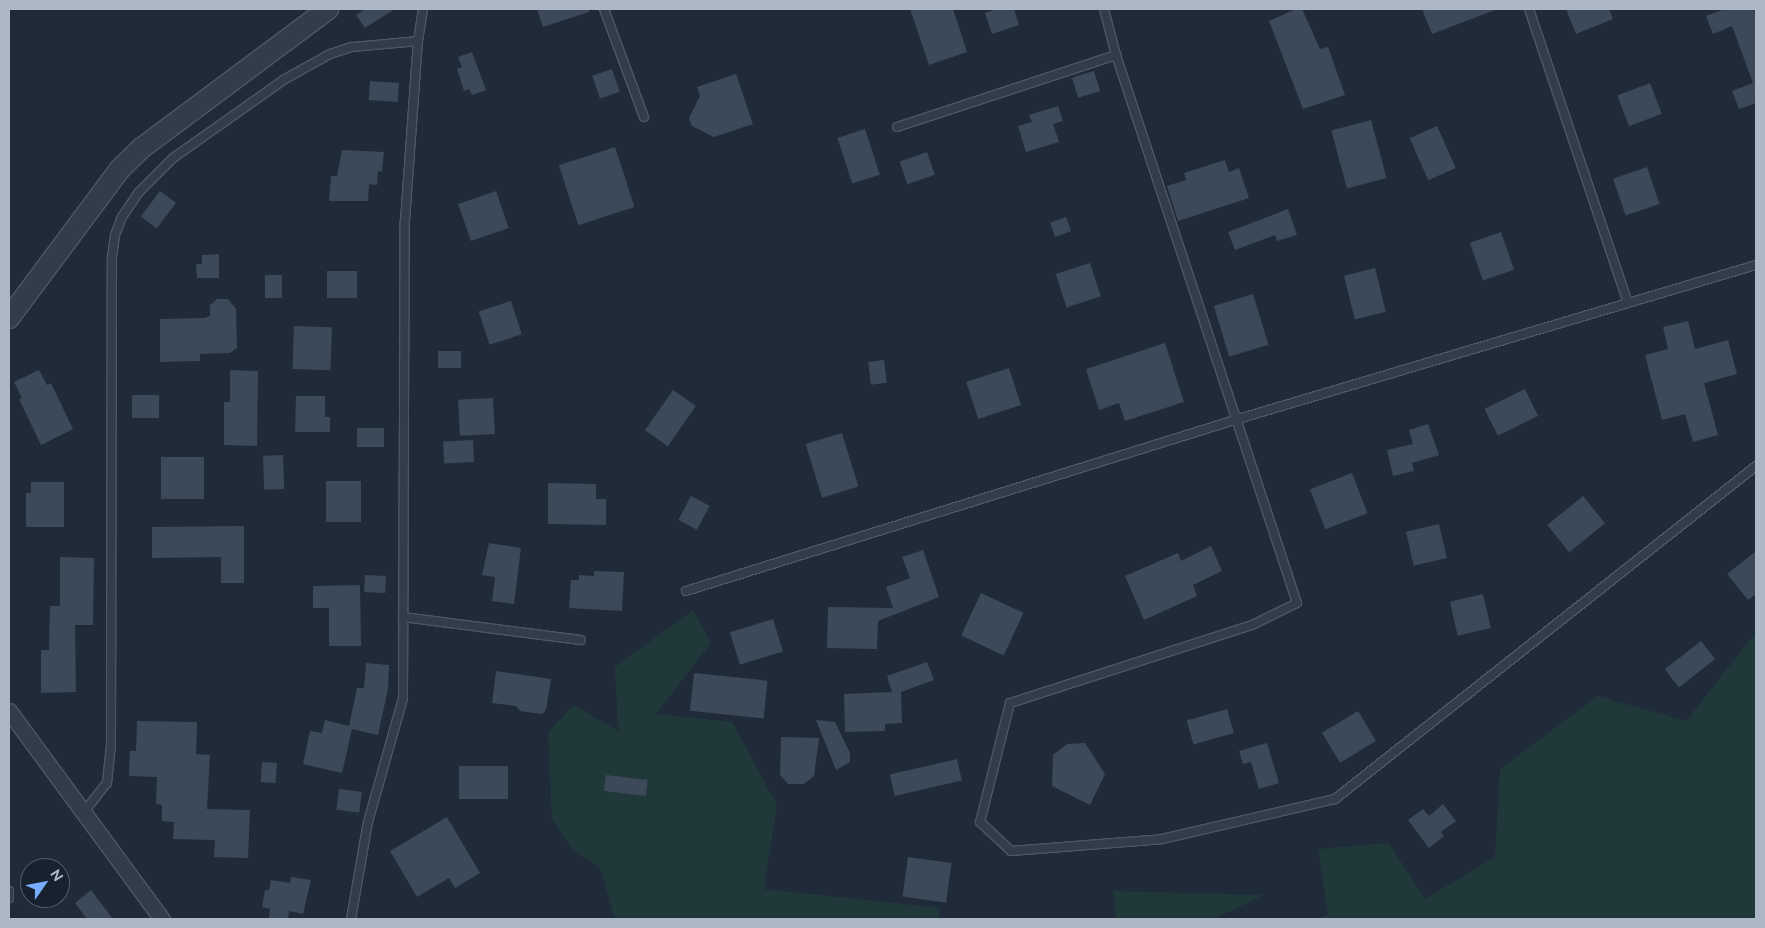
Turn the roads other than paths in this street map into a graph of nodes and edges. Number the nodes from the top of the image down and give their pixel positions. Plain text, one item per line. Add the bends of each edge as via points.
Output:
1 (328, 9) edge
2 (423, 9) edge
3 (604, 9) edge
4 (1104, 9) edge
5 (1529, 9) edge
6 (418, 41) junction
7 (1116, 55) junction
8 (644, 117) dead end
9 (897, 127) dead end
10 (1756, 265) edge
11 (1628, 303) junction
12 (9, 318) edge
13 (1238, 419) junction
14 (1756, 466) edge
15 (686, 591) dead end
16 (403, 617) junction
17 (581, 640) dead end
18 (9, 711) edge
19 (84, 812) junction
20 (9, 891) edge
21 (9, 898) edge
22 (162, 919) edge
23 (351, 919) edge

1 - 12 street via 143,147 115,176
2 - 6 lane
3 - 8 lane
4 - 7 lane
5 - 11 lane
6 - 16 lane via 405,221
6 - 19 lane via 352,47 330,54 285,79 174,158 139,192 122,217 112,257 111,747 107,783
7 - 9 lane
7 - 13 lane
10 - 11 lane
11 - 13 lane
13 - 14 lane via 1297,603 1252,625 1010,702 980,822 1011,851 1162,839 1335,799
13 - 15 lane
16 - 17 lane
16 - 23 lane via 403,698 368,822
18 - 19 street
19 - 22 street
20 - 21 lane

